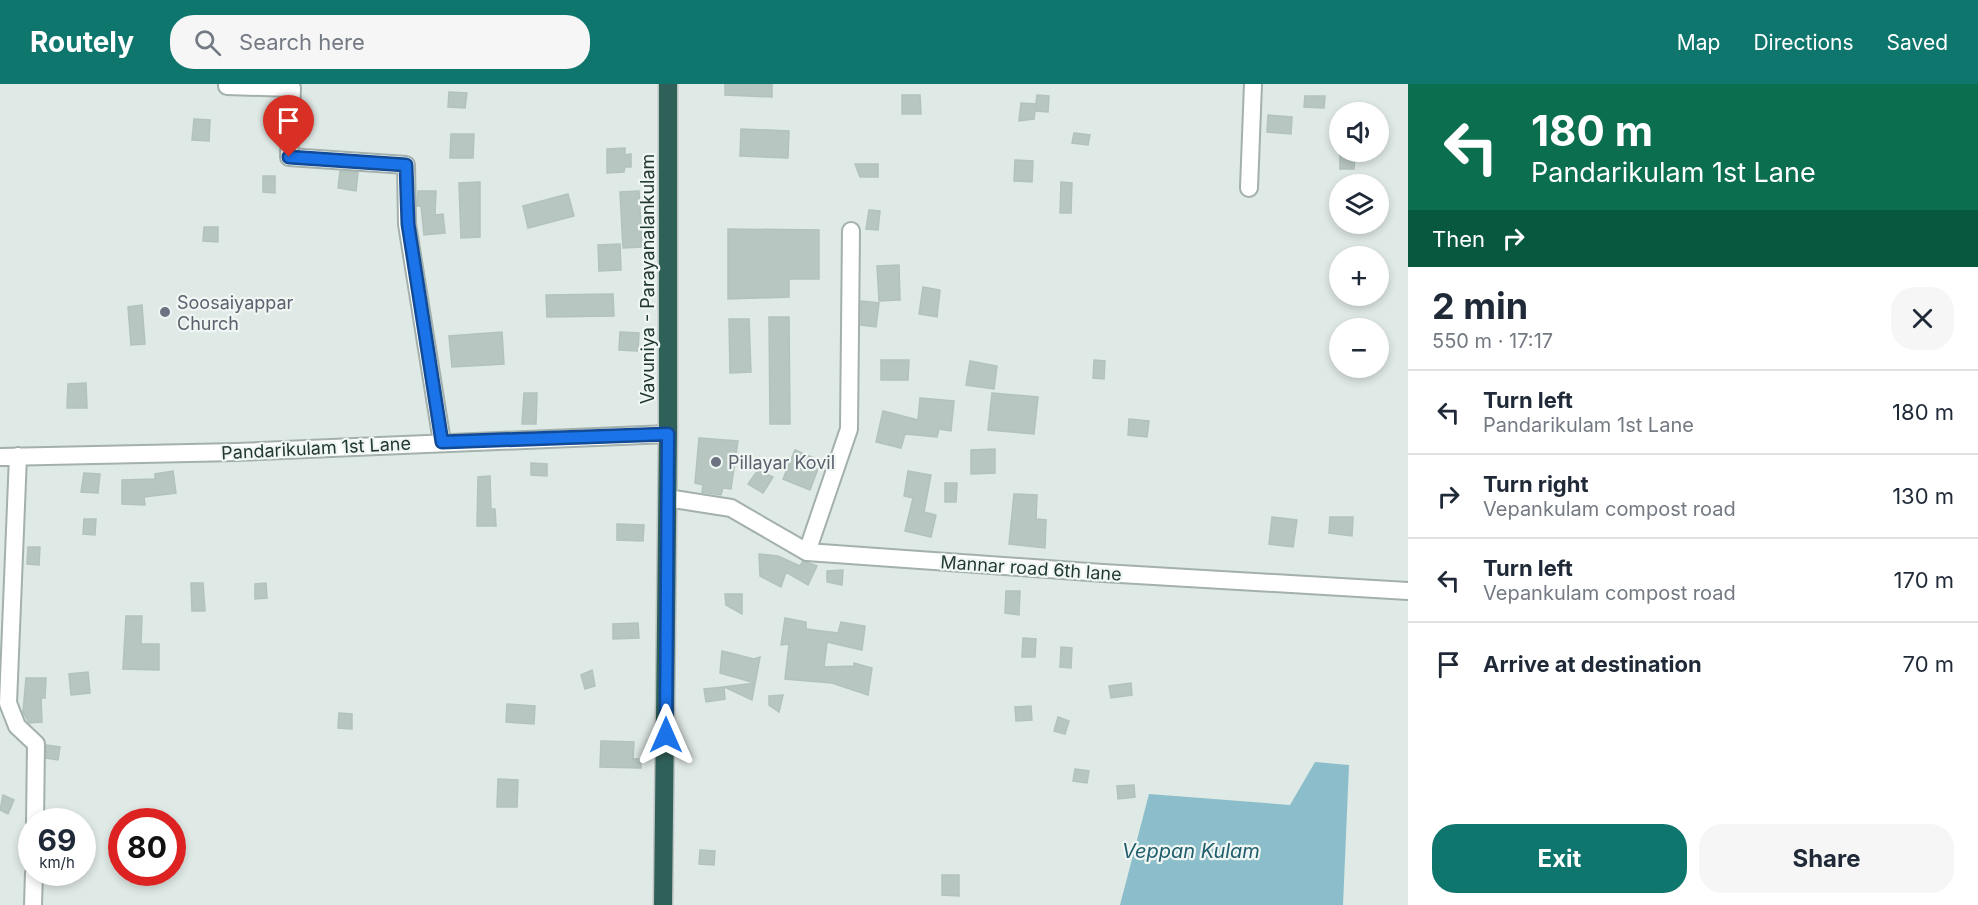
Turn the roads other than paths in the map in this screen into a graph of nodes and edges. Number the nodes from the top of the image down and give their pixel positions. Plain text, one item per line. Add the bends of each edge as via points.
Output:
1 (227, 84) edge
2 (668, 84) edge
3 (1253, 84) edge
4 (1249, 189) dead end
5 (851, 231) dead end
6 (668, 434) junction
7 (442, 442) junction
8 (18, 456) junction
9 (0, 457) edge
10 (667, 498) junction
11 (807, 552) junction
12 (1408, 591) edge
13 (35, 808) edge
14 (34, 886) edge
15 (33, 905) edge
16 (663, 905) edge

1 - 7 street via 292,88 289,157 406,165 408,224
2 - 6 highway, Vavuniya - Parayanalankulam
3 - 4 street
5 - 11 street via 849,429
6 - 7 street, Pandarikulam 1st Lane
6 - 10 highway, Vavuniya - Parayanalankulam
7 - 8 street, Pandarikulam 1st Lane via 237,452
8 - 9 street, Pandarikulam 1st Lane
8 - 13 street via 8,703 17,726 36,744
10 - 11 street, Mannar road 6th lane via 731,508
10 - 16 highway, Vavuniya - Parayanalankulam
11 - 12 street, Mannar road 6th lane
14 - 15 street

